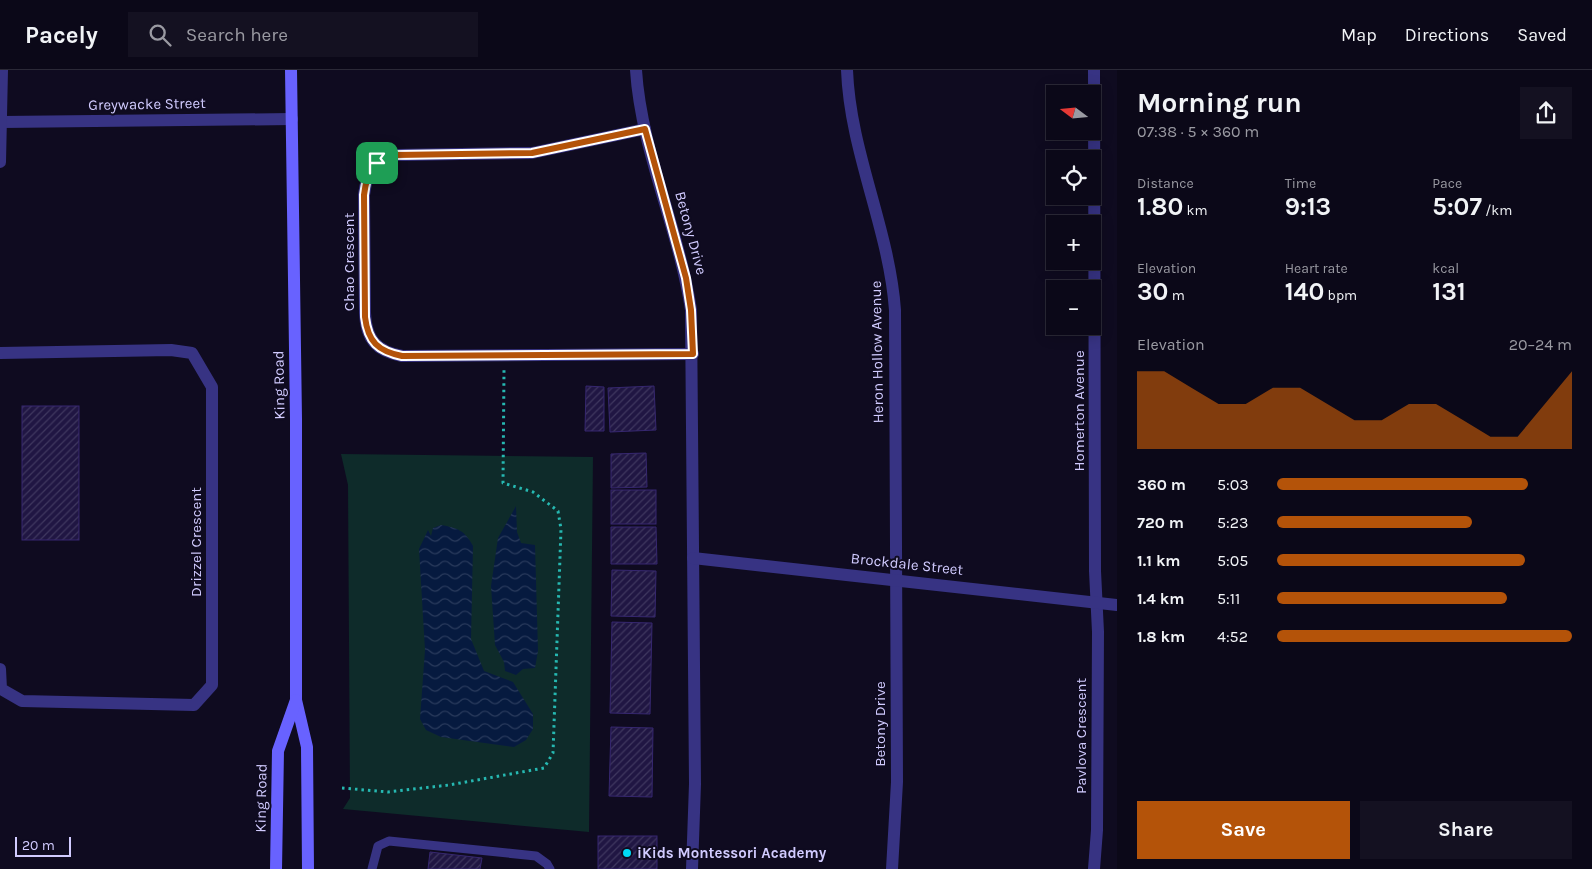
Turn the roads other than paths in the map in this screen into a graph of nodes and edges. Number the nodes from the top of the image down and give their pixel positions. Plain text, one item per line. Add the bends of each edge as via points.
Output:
1 (2, 70) edge
2 (291, 70) edge
3 (636, 70) edge
4 (847, 70) edge
5 (1094, 70) edge
6 (292, 118) junction
7 (2, 122) junction
8 (645, 129) junction
9 (0, 162) edge
10 (0, 353) edge
11 (693, 354) junction
12 (693, 558) junction
13 (896, 579) junction
14 (1097, 602) junction
15 (1117, 604) edge
16 (0, 669) edge
17 (296, 700) junction
18 (276, 869) edge
19 (308, 869) edge
20 (372, 869) edge
21 (550, 869) edge
22 (692, 869) edge
23 (892, 869) edge
24 (1094, 869) edge

1 - 7 street
2 - 6 main road, King Road
3 - 8 street, Betony Drive
4 - 13 street, Heron Hollow Avenue via 851,113 894,290
5 - 14 street, Homerton Avenue
6 - 7 street, Greywacke Street
6 - 17 main road, King Road
7 - 9 street
8 - 11 street, Betony Drive via 686,278
8 - 11 street, Chao Crescent via 532,153 384,157 372,167 364,195 366,329 380,348 402,356
10 - 16 street, Drizzel Crescent via 171,350 192,353 212,387 212,685 194,705 22,701 1,689
11 - 12 street, Betony Drive
12 - 13 street, Brockdale Street
12 - 22 street, Betony Drive via 695,784
13 - 14 street, Brockdale Street
13 - 23 street, Betony Drive via 897,782
14 - 15 street, Brockdale Street
14 - 24 street, Pavlova Crescent
17 - 18 main road, King Road via 278,751
17 - 19 main road, King Road via 307,747
20 - 21 lane via 378,846 389,840 536,856

